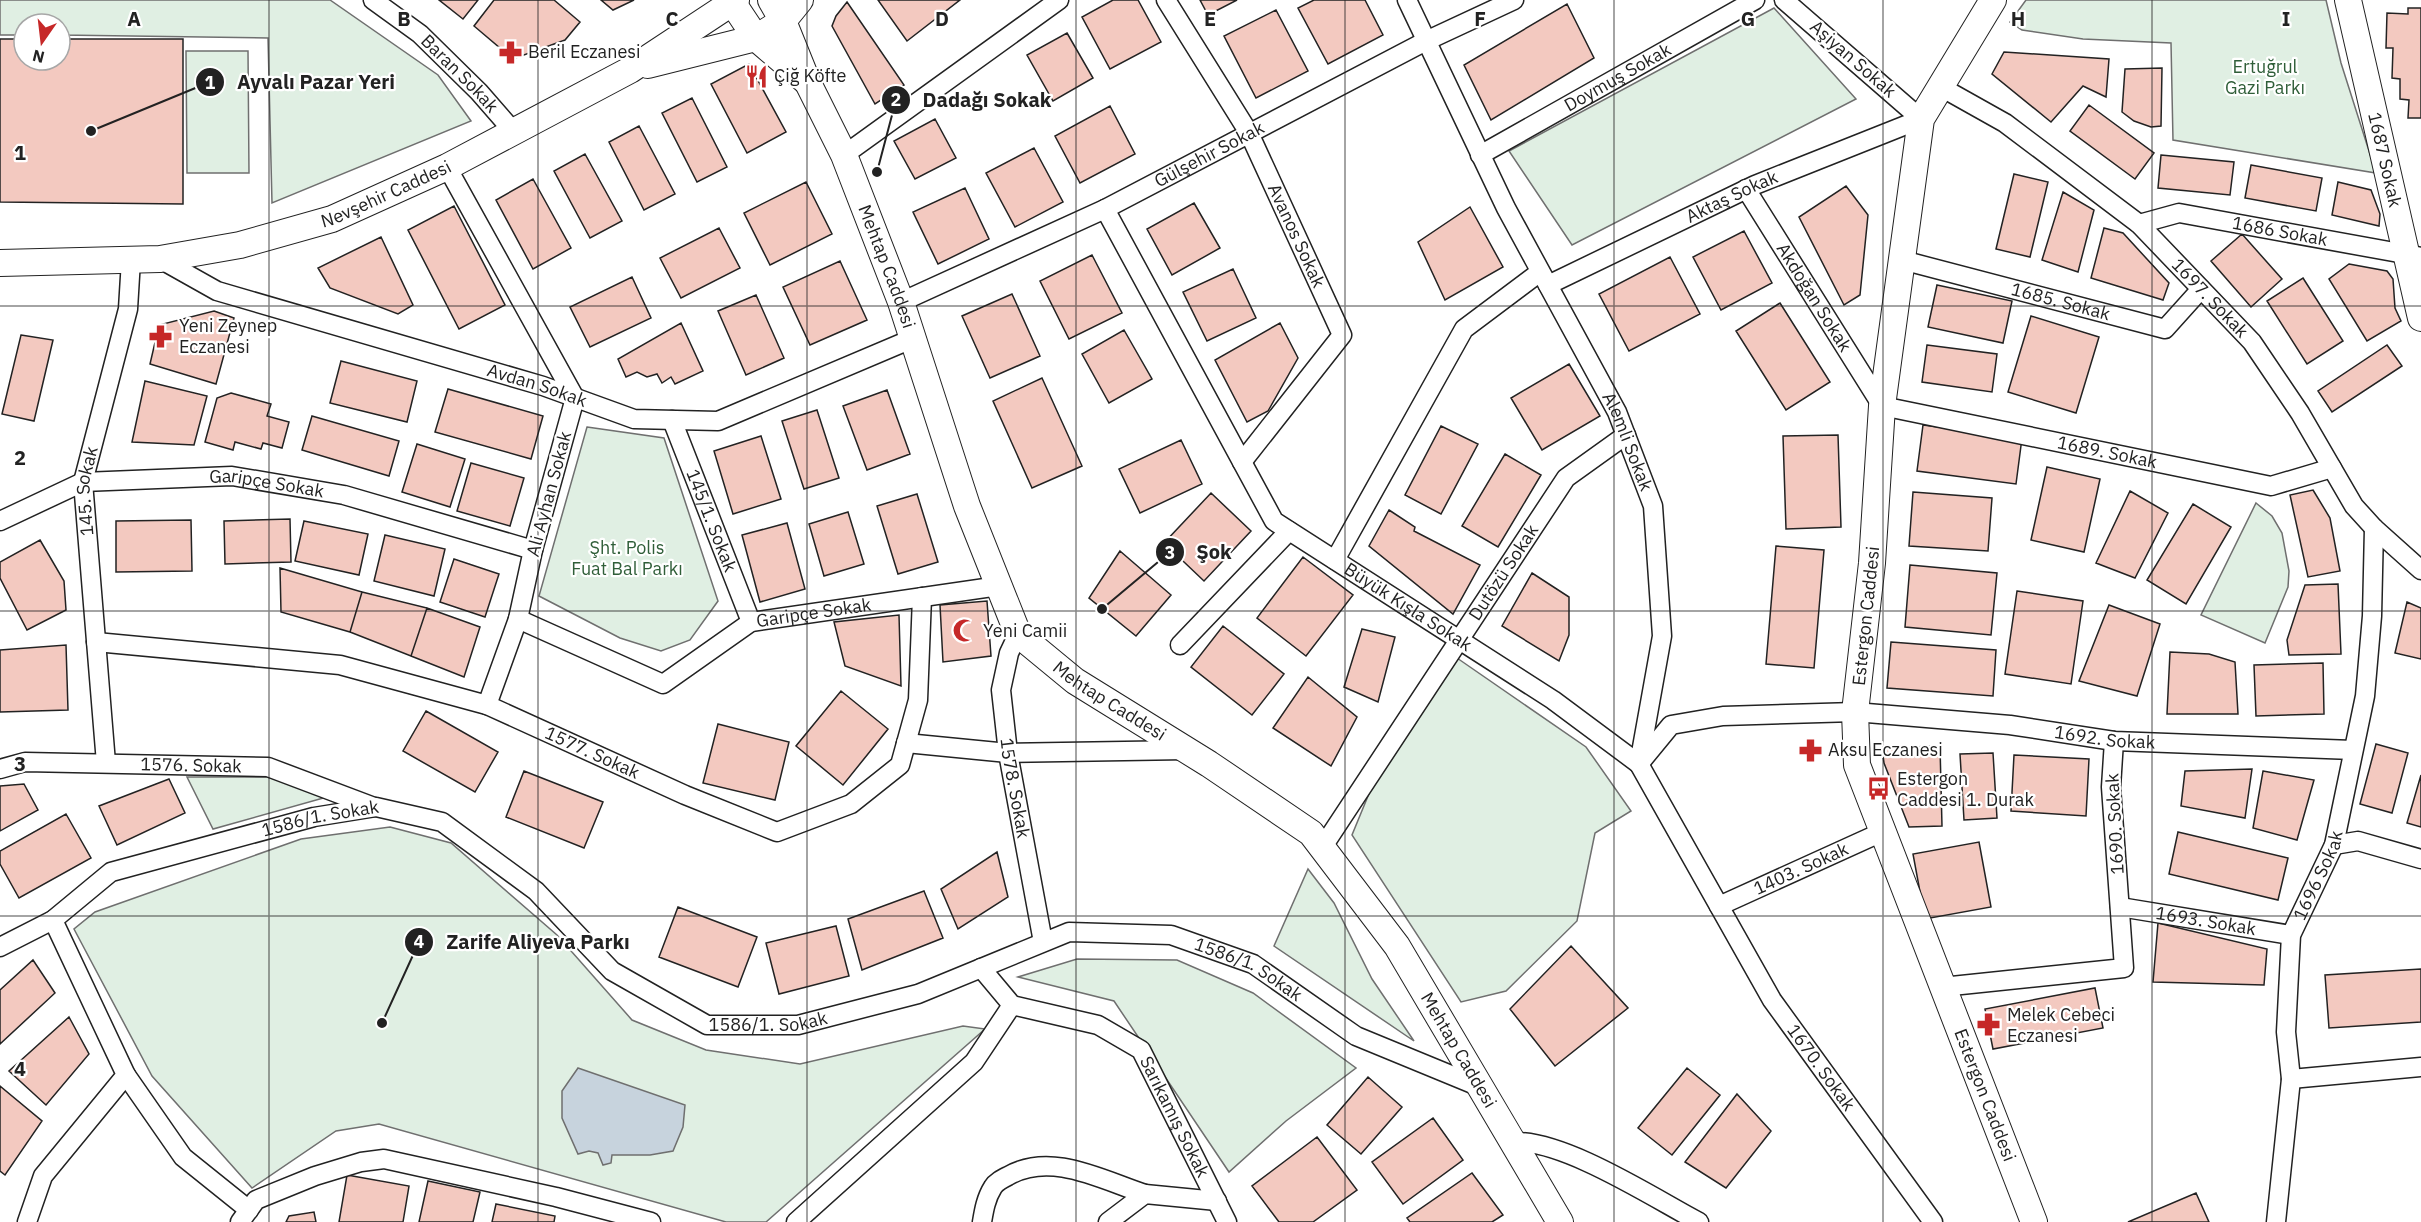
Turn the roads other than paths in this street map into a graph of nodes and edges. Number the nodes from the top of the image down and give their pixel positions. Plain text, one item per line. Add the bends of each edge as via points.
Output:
1 (373, 0) edge
2 (800, 0) edge
3 (1059, 0) edge
4 (1166, 0) edge
5 (1407, 0) edge
6 (1514, 0) edge
7 (1755, 0) edge
8 (1784, 0) edge
9 (1993, 0) edge
10 (2348, 0) edge
11 (734, 1) edge
12 (777, 10) edge
13 (756, 38) junction
14 (1426, 40) junction
15 (630, 70) junction
16 (808, 83) junction
17 (1939, 86) junction
18 (1921, 119) junction
19 (513, 130) junction
20 (1249, 133) junction
21 (844, 155) junction
22 (1480, 155) junction
23 (447, 167) junction
24 (1746, 189) junction
25 (1105, 209) junction
26 (2139, 224) junction
27 (2415, 256) edge
28 (160, 259) junction
29 (131, 260) junction
30 (1902, 260) junction
31 (0, 264) edge
32 (1544, 278) junction
33 (2201, 289) junction
34 (901, 302) junction
35 (2421, 318) edge
36 (914, 338) junction
37 (575, 398) junction
38 (1882, 406) junction
39 (672, 420) junction
40 (1626, 435) junction
41 (1242, 462) junction
42 (2332, 468) junction
43 (83, 482) junction
44 (0, 521) edge
45 (2374, 528) junction
46 (1289, 531) junction
47 (533, 550) junction
48 (1335, 560) junction
49 (2421, 570) edge
50 (999, 586) junction
51 (922, 597) junction
52 (518, 619) junction
53 (751, 622) junction
54 (1018, 634) junction
55 (1460, 640) junction
56 (96, 642) junction
57 (1180, 645) dead end
58 (487, 705) junction
59 (1855, 712) junction
60 (2114, 741) junction
61 (906, 743) junction
62 (1186, 750) junction
63 (2353, 750) junction
64 (1008, 753) junction
65 (106, 764) junction
66 (1639, 764) junction
67 (0, 770) edge
68 (376, 807) junction
69 (1882, 832) junction
70 (2334, 845) junction
71 (1322, 848) junction
72 (2421, 859) edge
73 (1719, 906) junction
74 (2120, 907) junction
75 (53, 920) junction
76 (2291, 935) junction
77 (1043, 942) junction
78 (0, 947) edge
79 (981, 968) junction
80 (1942, 987) junction
81 (1012, 1005) junction
82 (2421, 1067) edge
83 (126, 1075) junction
84 (2291, 1078) junction
85 (1480, 1087) junction
86 (1512, 1142) junction
87 (1145, 1194) junction
88 (1217, 1201) junction
89 (244, 1216) edge
90 (27, 1222) edge
91 (651, 1222) edge
92 (796, 1222) edge
93 (982, 1222) edge
94 (1108, 1222) edge
95 (1227, 1222) edge
96 (1560, 1222) edge
97 (1699, 1222) edge
98 (1933, 1222) edge
99 (2034, 1222) edge
100 (2276, 1222) edge

1 - 19 street, Baran Sokak via 420,34
2 - 12 main road
3 - 21 street
4 - 20 street, Avanos Sokak
5 - 14 street, Alemli Sokak
6 - 14 street, Gülşehir Sokak
7 - 22 street, Doymuş Sokak
8 - 18 street, Aşiyan Sokak
9 - 17 main road, Estergon Caddesi
10 - 27 main road, 1687 Sokak
11 - 13 main road
11 - 15 main road, Nevşehir Caddesi
12 - 13 main road
12 - 16 main road, Mehtap Caddesi
13 - 15 main road
13 - 16 main road
14 - 20 street, Gülşehir Sokak
14 - 22 street, Alemli Sokak
15 - 19 main road, Nevşehir Caddesi
16 - 21 main road, Mehtap Caddesi
17 - 18 main road, Estergon Caddesi
17 - 26 street, 1697. Sokak via 2005,123
18 - 24 street, Aktaş Sokak
18 - 30 main road, Estergon Caddesi
19 - 23 main road, Nevşehir Caddesi
20 - 25 street, Gülşehir Sokak
20 - 41 street, Avanos Sokak via 1342,335
21 - 34 main road, Mehtap Caddesi
22 - 32 street, Alemli Sokak
23 - 28 main road, Nevşehir Caddesi via 333,219 240,244
23 - 37 street
24 - 32 street, Aktaş Sokak
24 - 38 street, Akdoğan Sokak
25 - 34 street, Gülşehir Sokak
25 - 41 street, Büyük Kışla Sokak
26 - 27 street, 1686 Sokak via 2179,213
26 - 33 street, 1697. Sokak
27 - 35 main road, 1687 Sokak
28 - 29 main road, Nevşehir Caddesi
28 - 37 street, Avdan Sokak via 217,291
29 - 31 main road, Nevşehir Caddesi
29 - 43 street, 145. Sokak via 129,309
30 - 33 street, 1685. Sokak via 2165,329
30 - 38 main road, Estergon Caddesi
32 - 40 street, Alemli Sokak
32 - 48 street, Aktaş Sokak via 1464,329
33 - 42 street, 1697. Sokak via 2252,342
34 - 36 main road, Mehtap Caddesi
36 - 39 street, Avdan Sokak via 718,421
36 - 50 main road, Mehtap Caddesi via 967,506
37 - 39 street, Avdan Sokak via 634,419
37 - 47 street, Ali Ayhan Sokak
38 - 42 street, 1689. Sokak via 2271,486
38 - 59 main road, Estergon Caddesi via 1872,563
39 - 53 street, 145/1. Sokak
40 - 55 street, Dutözü Sokak via 1566,478
40 - 66 street, Alemli Sokak via 1653,506 1662,636
41 - 46 street, Büyük Kışla Sokak via 1274,521
42 - 45 street, 1697. Sokak via 2354,506
43 - 44 street, Garipçe Sokak
43 - 47 street, Garipçe Sokak via 232,476 344,495
43 - 56 street, 145. Sokak
45 - 49 street, 1697. Sokak
45 - 63 street, 1696 Sokak via 2365,696
46 - 48 street, Büyük Kışla Sokak
46 - 57 street
47 - 52 street, Ali Ayhan Sokak
48 - 55 street, Büyük Kışla Sokak
50 - 51 street, Garipçe Sokak
50 - 54 main road, Mehtap Caddesi
51 - 53 street, Garipçe Sokak
51 - 61 street, 1577. Sokak via 918,700
52 - 53 street, Garipçe Sokak via 663,684
52 - 58 street, Ali Ayhan Sokak
54 - 62 main road, Mehtap Caddesi via 1075,681
54 - 64 street, 1578. Sokak via 1009,653 1001,690
55 - 66 street, Büyük Kışla Sokak via 1553,700
55 - 71 street, Dutözü Sokak
56 - 58 street, 1577. Sokak via 340,665
56 - 65 street, 145. Sokak
58 - 61 street, 1577. Sokak via 685,795 777,832 851,804 900,765
59 - 60 street, 1692. Sokak via 2010,725
59 - 66 street via 1723,716 1671,725
59 - 69 main road, Estergon Caddesi via 1857,765
60 - 63 street, 1692. Sokak
60 - 74 street, 1690. Sokak via 2110,787
61 - 64 street
62 - 64 street
62 - 71 main road, Mehtap Caddesi via 1311,833
63 - 70 street, 1696 Sokak
64 - 77 street, 1578. Sokak
65 - 67 street, 1576. Sokak via 25,762
65 - 68 street, 1576. Sokak via 268,767
66 - 73 street
68 - 75 street, 1586/1. Sokak via 314,817 111,872
68 - 79 street, 1586/1. Sokak via 442,822 536,891 612,971 706,1025 798,1025 918,994
69 - 73 street, 1403. Sokak
69 - 80 main road, Estergon Caddesi
70 - 72 street via 2358,842
70 - 76 street, 1696 Sokak
71 - 85 main road, Mehtap Caddesi via 1397,946
73 - 98 street, 1670. Sokak via 1772,1000
74 - 76 street, 1693. Sokak
74 - 80 street, 1690. Sokak via 2124,968
75 - 78 street, 1586/1. Sokak
75 - 83 street
76 - 84 street, 1696 Sokak via 2286,1032
77 - 79 street, 1586/1. Sokak
77 - 85 street, 1586/1. Sokak via 1069,932 1171,935 1253,963 1356,1036
79 - 81 street
80 - 99 main road, Estergon Caddesi
81 - 88 street, Sarıkamış Sokak via 1098,1025 1141,1050
81 - 92 street via 974,1062
82 - 84 street
83 - 89 street via 183,1158
83 - 90 street via 43,1176
84 - 100 street, 1696 Sokak
85 - 86 main road, Mehtap Caddesi
86 - 96 main road, Mehtap Caddesi
86 - 97 street via 1528,1141 1564,1153
87 - 88 street
87 - 93 street via 1062,1166 1041,1165 1020,1169 994,1184
87 - 94 street
88 - 95 street, Sarıkamış Sokak
89 - 91 street via 256,1200 315,1176 384,1159

